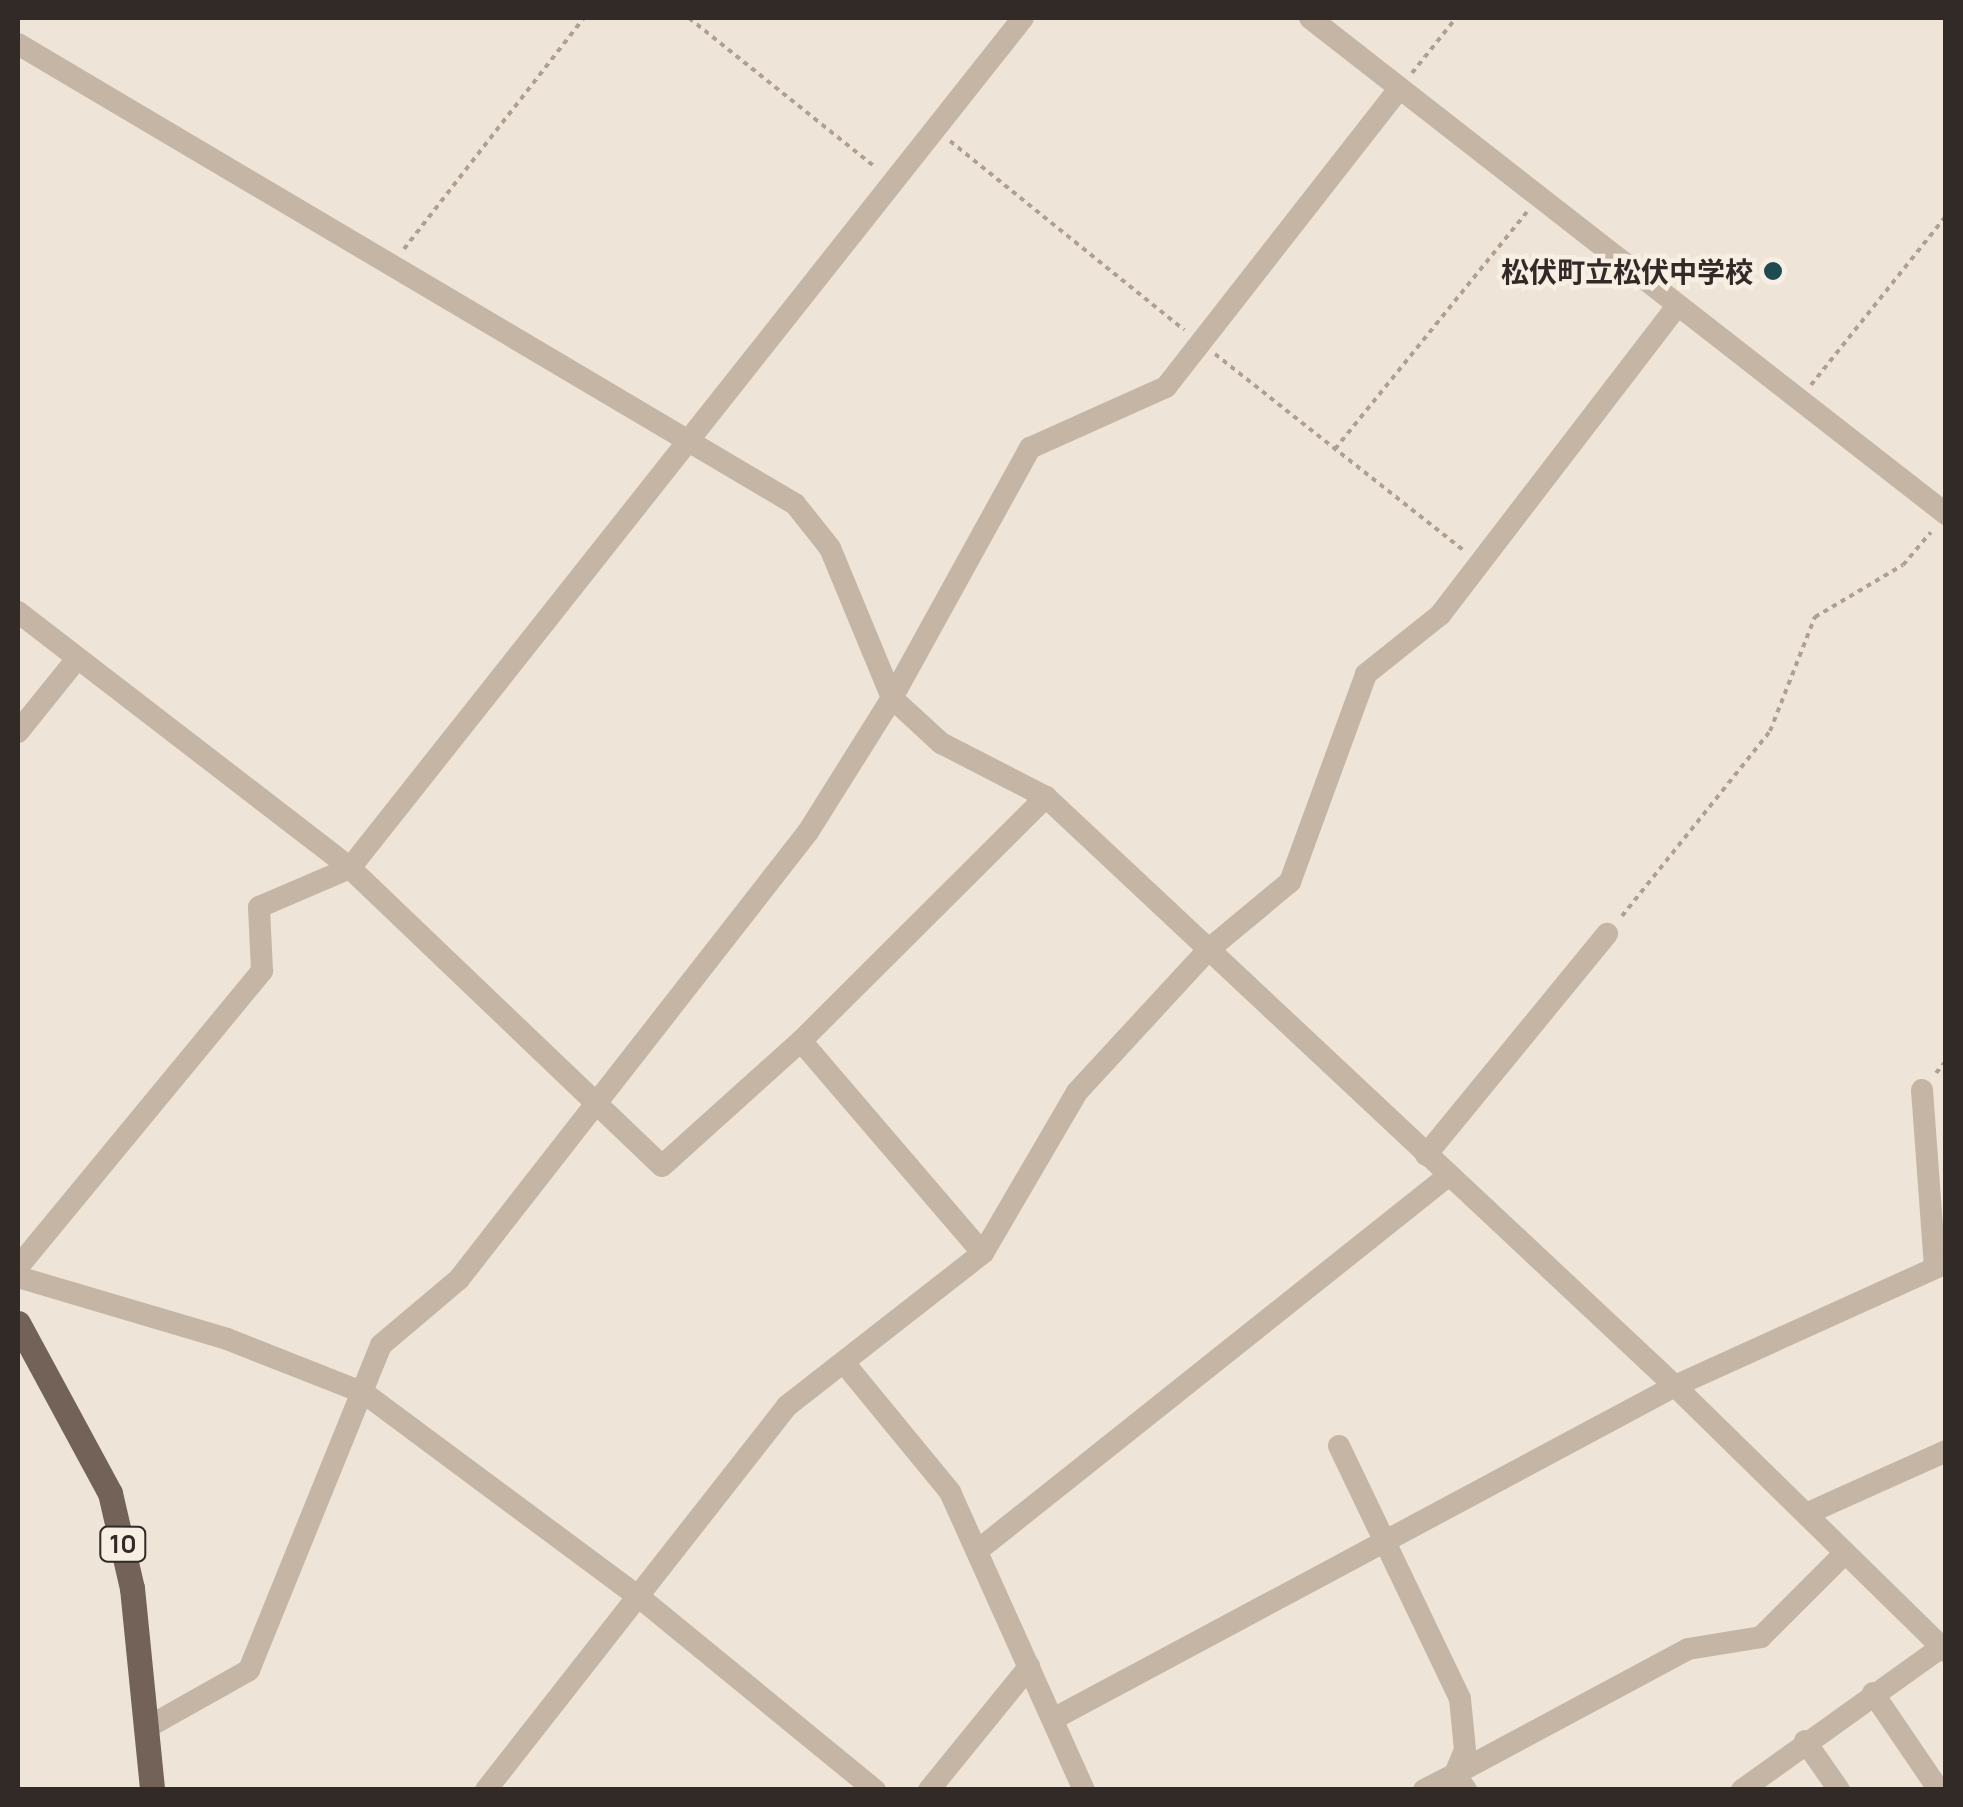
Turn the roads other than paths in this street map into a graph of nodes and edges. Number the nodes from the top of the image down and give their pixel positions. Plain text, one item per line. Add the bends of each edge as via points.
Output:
1 (1023, 18) edge
2 (1310, 18) edge
3 (18, 44) edge
4 (1398, 90) junction
5 (1677, 306) junction
6 (687, 443) junction
7 (1945, 514) edge
8 (18, 612) edge
9 (75, 661) junction
10 (892, 698) junction
11 (18, 732) edge
12 (1046, 797) junction
13 (350, 868) junction
14 (1608, 934) road end
15 (1208, 950) junction
16 (801, 1041) junction
17 (1922, 1090) dead end
18 (593, 1104) junction
19 (1426, 1156) junction
20 (1448, 1176) junction
21 (983, 1253) junction
22 (1940, 1265) edge
23 (18, 1267) edge
24 (18, 1277) edge
25 (18, 1323) edge
26 (845, 1364) junction
27 (1675, 1386) junction
28 (364, 1394) junction
29 (1339, 1446) dead end
30 (1946, 1451) edge
31 (1806, 1514) junction
32 (1384, 1542) junction
33 (977, 1550) junction
34 (1845, 1552) junction
35 (639, 1597) junction
36 (1944, 1647) edge
37 (1029, 1667) junction
38 (1873, 1693) junction
39 (1055, 1718) junction
40 (148, 1727) junction
41 (1805, 1741) junction
42 (1460, 1782) edge
43 (152, 1790) edge
44 (486, 1790) edge
45 (875, 1790) edge
46 (928, 1790) edge
47 (1084, 1790) edge
48 (1424, 1790) edge
49 (1742, 1790) edge
50 (1838, 1790) edge
51 (1939, 1790) edge

1 - 6 street
2 - 4 street
3 - 6 street
4 - 5 street
4 - 10 street via 1166,388 1030,448
5 - 7 street
5 - 15 street via 1440,616 1366,674 1290,882
6 - 10 street via 795,504 830,548
6 - 13 street
8 - 9 street
9 - 11 street
9 - 13 street
10 - 12 street via 940,744
10 - 18 street via 808,832
12 - 15 street
12 - 16 street
13 - 18 street
13 - 23 street via 259,907 262,971
14 - 19 street
15 - 19 street
15 - 21 street via 1077,1092
16 - 18 street via 662,1166
16 - 21 street
17 - 22 street
18 - 28 street via 459,1279 381,1345
19 - 20 street
20 - 27 street
20 - 33 street
21 - 26 street
22 - 27 street
24 - 28 street via 226,1339
25 - 40 main road, 10 via 110,1493 132,1588
26 - 33 street via 950,1492
26 - 35 street via 787,1406
27 - 31 street
27 - 32 street
28 - 35 street
28 - 40 street via 249,1670
29 - 32 street
30 - 31 street
31 - 34 street
32 - 39 street
32 - 42 street via 1460,1700
33 - 37 street
34 - 36 street
34 - 42 street via 1761,1637 1688,1649
35 - 44 street
35 - 45 street
36 - 38 street
37 - 39 street
37 - 46 street
38 - 41 street
38 - 51 street
39 - 47 street
40 - 43 main road, 10
41 - 49 street
41 - 50 street
42 - 48 street

